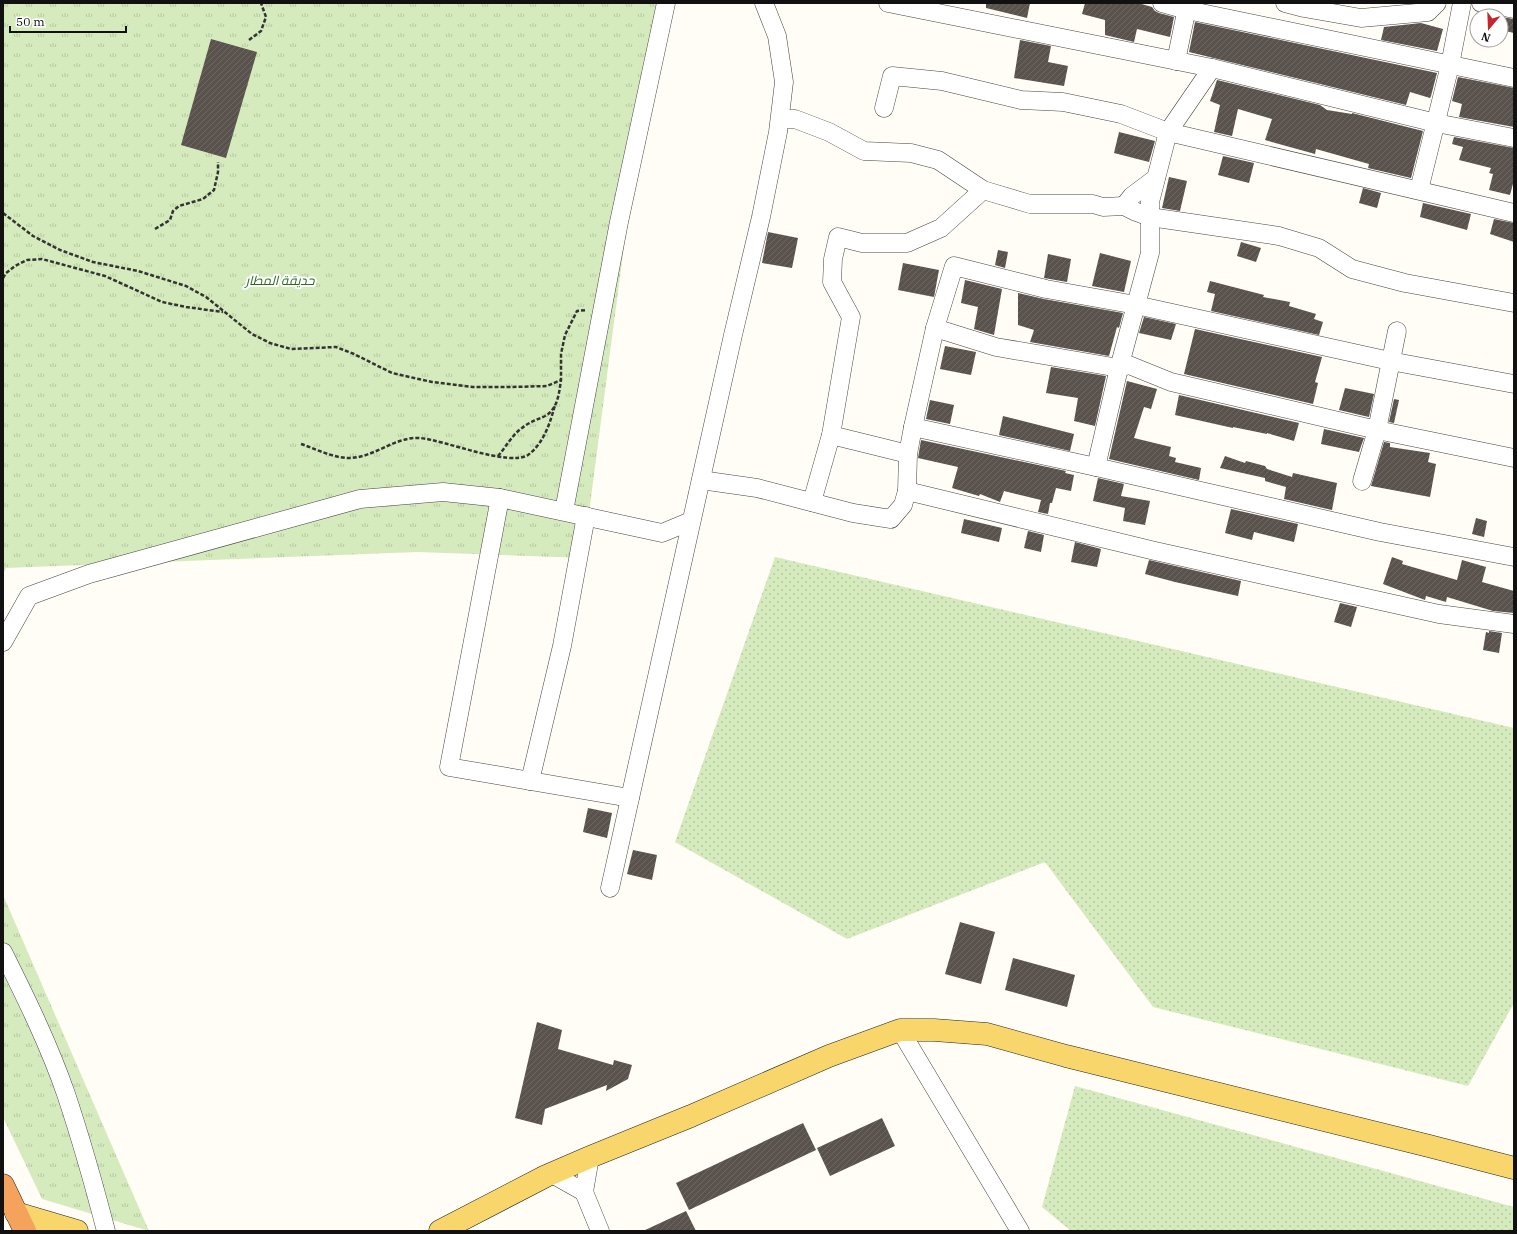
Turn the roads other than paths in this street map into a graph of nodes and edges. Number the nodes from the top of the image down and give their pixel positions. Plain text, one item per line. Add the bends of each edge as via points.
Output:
1 (666, 3) edge
2 (764, 3) edge
3 (888, 3) edge
4 (1162, 3) edge
5 (1285, 3) edge
6 (1436, 3) edge
7 (1462, 3) edge
8 (1481, 3) edge
9 (1188, 6) edge
10 (1514, 9) edge
11 (1176, 61) junction
12 (1450, 65) junction
13 (1212, 68) junction
14 (1514, 78) edge
15 (884, 108) dead end
16 (780, 119) junction
17 (1436, 123) junction
18 (1168, 132) junction
19 (1514, 138) edge
20 (1156, 178) junction
21 (983, 190) junction
22 (1419, 190) junction
23 (1124, 206) junction
24 (1514, 213) edge
25 (1150, 217) junction
26 (1514, 303) edge
27 (1136, 306) junction
28 (935, 328) junction
29 (1396, 332) dead end
30 (1390, 362) junction
31 (1119, 368) junction
32 (1514, 384) edge
33 (913, 427) junction
34 (1377, 430) junction
35 (831, 435) junction
36 (908, 454) junction
37 (1514, 458) edge
38 (1096, 467) junction
39 (701, 480) junction
40 (1362, 481) dead end
41 (907, 491) junction
42 (500, 498) junction
43 (812, 502) junction
44 (564, 511) junction
45 (586, 516) junction
46 (692, 522) junction
47 (1514, 557) edge
48 (1514, 624) edge
49 (3, 642) edge
50 (530, 781) junction
51 (630, 798) junction
52 (610, 888) dead end
53 (3, 952) edge
54 (900, 1030) junction
55 (590, 1157) junction
56 (1514, 1168) edge
57 (552, 1174) junction
58 (3, 1185) edge
59 (584, 1192) junction
60 (20, 1222) edge
61 (77, 1231) edge
62 (106, 1231) edge
63 (440, 1231) edge
64 (600, 1231) edge
65 (1020, 1231) edge

1 - 44 street via 638,129
2 - 16 street via 777,36 784,82
3 - 11 street
4 - 9 street
5 - 6 street via 1362,18 1428,12
7 - 12 street
8 - 10 street
9 - 11 street
9 - 12 street
11 - 13 street
12 - 14 street
12 - 17 street
13 - 17 street
13 - 18 street
15 - 18 street via 892,76 942,81 1021,100 1070,104 1121,114
16 - 21 street via 795,119 829,132 864,151 911,153 938,160
16 - 39 street via 761,217
17 - 19 street
17 - 22 street
18 - 20 street
18 - 22 street
20 - 23 street via 1132,196
20 - 25 street via 1150,202
21 - 23 street via 1030,204
21 - 35 street via 941,228 907,243 862,243 838,237 833,259 832,282 851,316
22 - 24 street
23 - 25 street
25 - 26 street via 1279,236 1319,248 1352,269 1405,283
25 - 27 street via 1150,253
27 - 28 street via 954,266
27 - 30 street
27 - 31 street
28 - 31 street via 996,348
28 - 33 street
29 - 30 street
30 - 32 street
30 - 34 street
31 - 34 street via 1129,365 1172,382
31 - 38 street
33 - 36 street
33 - 38 street
34 - 37 street
34 - 40 street
35 - 36 street
35 - 43 street
36 - 41 street
38 - 47 street via 1380,532
39 - 43 street via 757,488
39 - 46 street
41 - 43 street via 903,505 891,519 853,513
41 - 48 street via 1155,551 1439,614
42 - 44 street
42 - 49 street via 443,492 360,499 89,574 29,596
42 - 50 street via 449,767
44 - 45 street
45 - 46 street via 662,534
45 - 50 street via 562,646
46 - 51 street
50 - 51 street
51 - 52 street
53 - 62 street via 31,1008 65,1093
54 - 55 main road via 829,1056
54 - 56 main road via 987,1034
54 - 65 street
55 - 57 main road
55 - 59 street
57 - 59 street
57 - 63 main road
58 - 60 highway
59 - 64 street
60 - 61 main road

